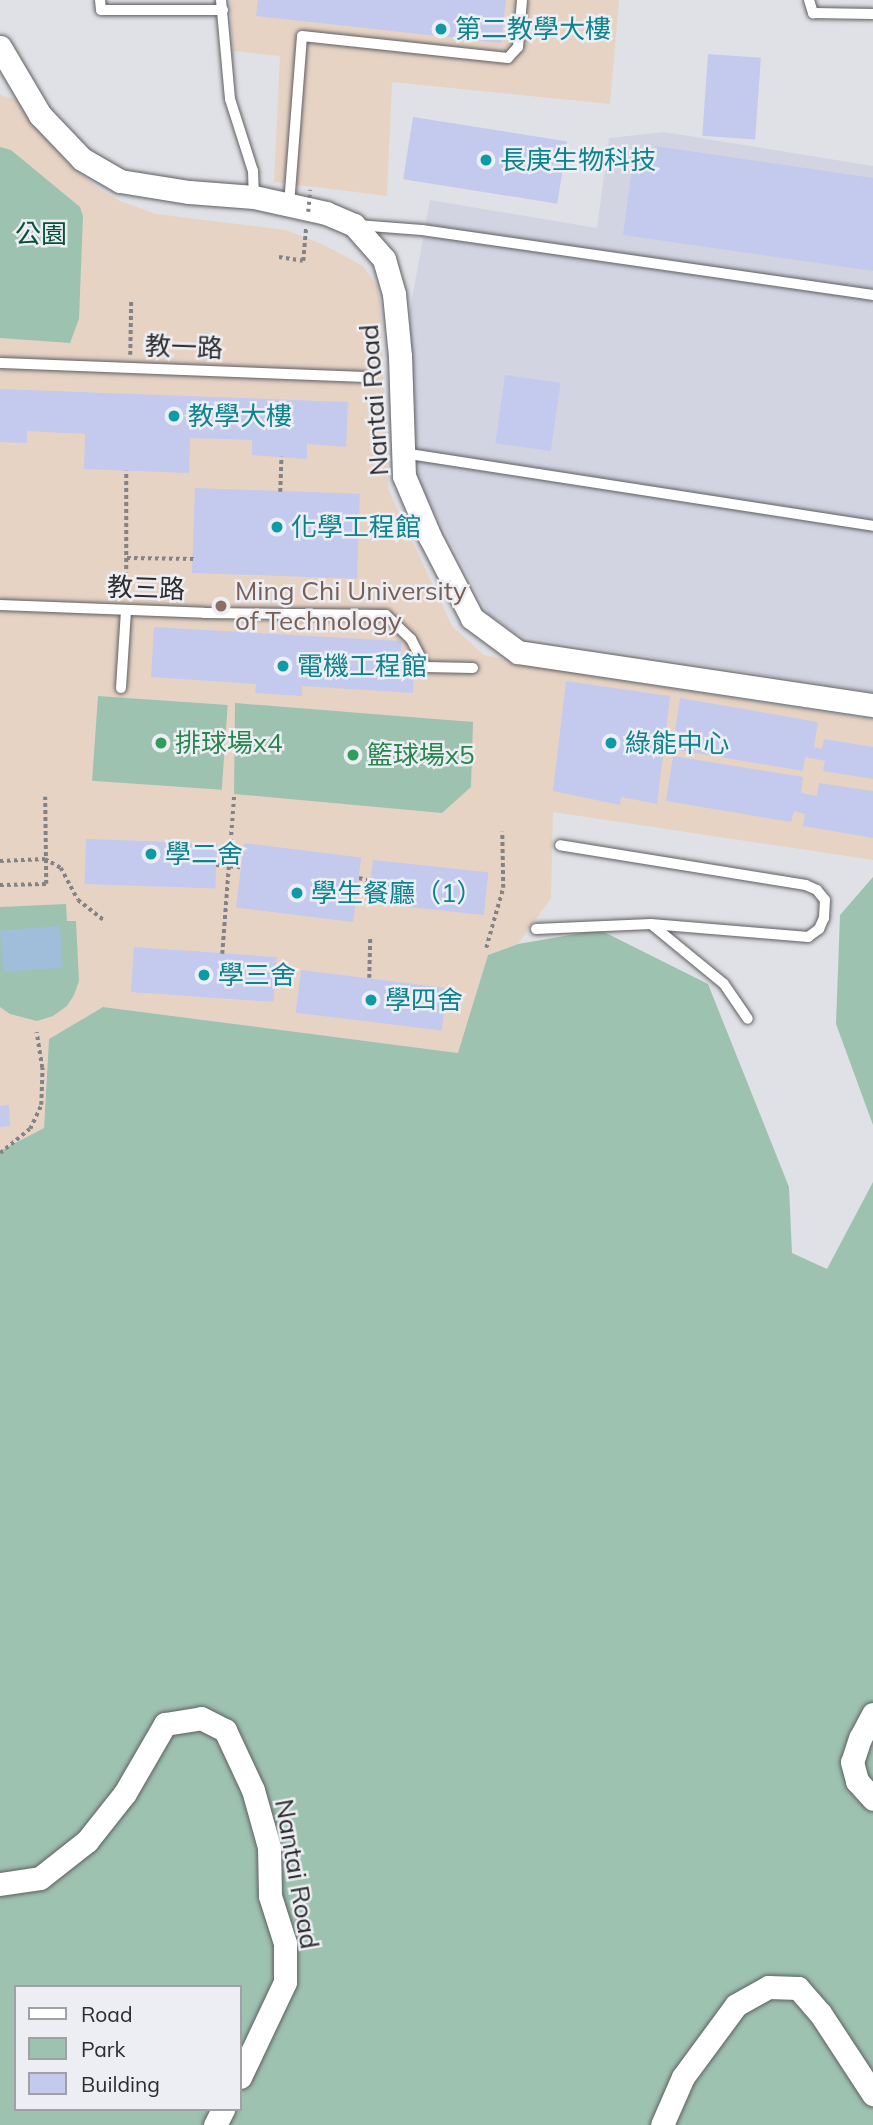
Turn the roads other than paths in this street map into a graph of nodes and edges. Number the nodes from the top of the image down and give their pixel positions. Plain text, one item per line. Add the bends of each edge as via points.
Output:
1 (100, 0) edge
2 (522, 0) edge
3 (809, 0) edge
4 (222, 5) edge
5 (873, 14) edge
6 (0, 47) edge
7 (254, 197) junction
8 (289, 205) junction
9 (354, 225) junction
10 (873, 295) edge
11 (0, 363) edge
12 (367, 377) dead end
13 (403, 453) junction
14 (873, 526) edge
15 (0, 605) edge
16 (127, 610) junction
17 (473, 668) dead end
18 (121, 688) dead end
19 (873, 705) edge
20 (560, 845) dead end
21 (651, 924) junction
22 (536, 929) dead end
23 (748, 1019) dead end
24 (873, 1714) edge
25 (873, 1799) edge
26 (0, 1884) edge
27 (242, 2073) edge
28 (873, 2094) edge
29 (662, 2125) edge

1 - 4 lane via 101,10
2 - 8 lane via 518,47 508,58 302,36
3 - 5 lane via 813,13
4 - 7 lane via 230,99 253,170
6 - 7 street, Nantai Road via 40,115 82,159 110,176 189,192
7 - 8 street, Nantai Road
8 - 9 street, Nantai Road
9 - 10 lane via 422,230
9 - 13 street, Nantai Road via 384,259 394,295
11 - 12 lane, 教一路
13 - 14 lane
13 - 19 street, Nantai Road via 404,476 472,618 518,652
15 - 16 lane, 教三路
16 - 17 lane, 教三路 via 386,615 411,639 425,667
16 - 18 lane
20 - 21 lane via 806,885 825,900 819,929 808,937
21 - 22 lane
21 - 23 lane via 724,984
24 - 25 street via 852,1762 857,1781
26 - 27 street, Nantai Road via 40,1878 87,1841 125,1793 164,1724 201,1718 225,1730 253,1790 269,1847 270,1896 285,1943 285,1982
28 - 29 street via 820,2013 797,1989 768,1987 736,2005 683,2077

